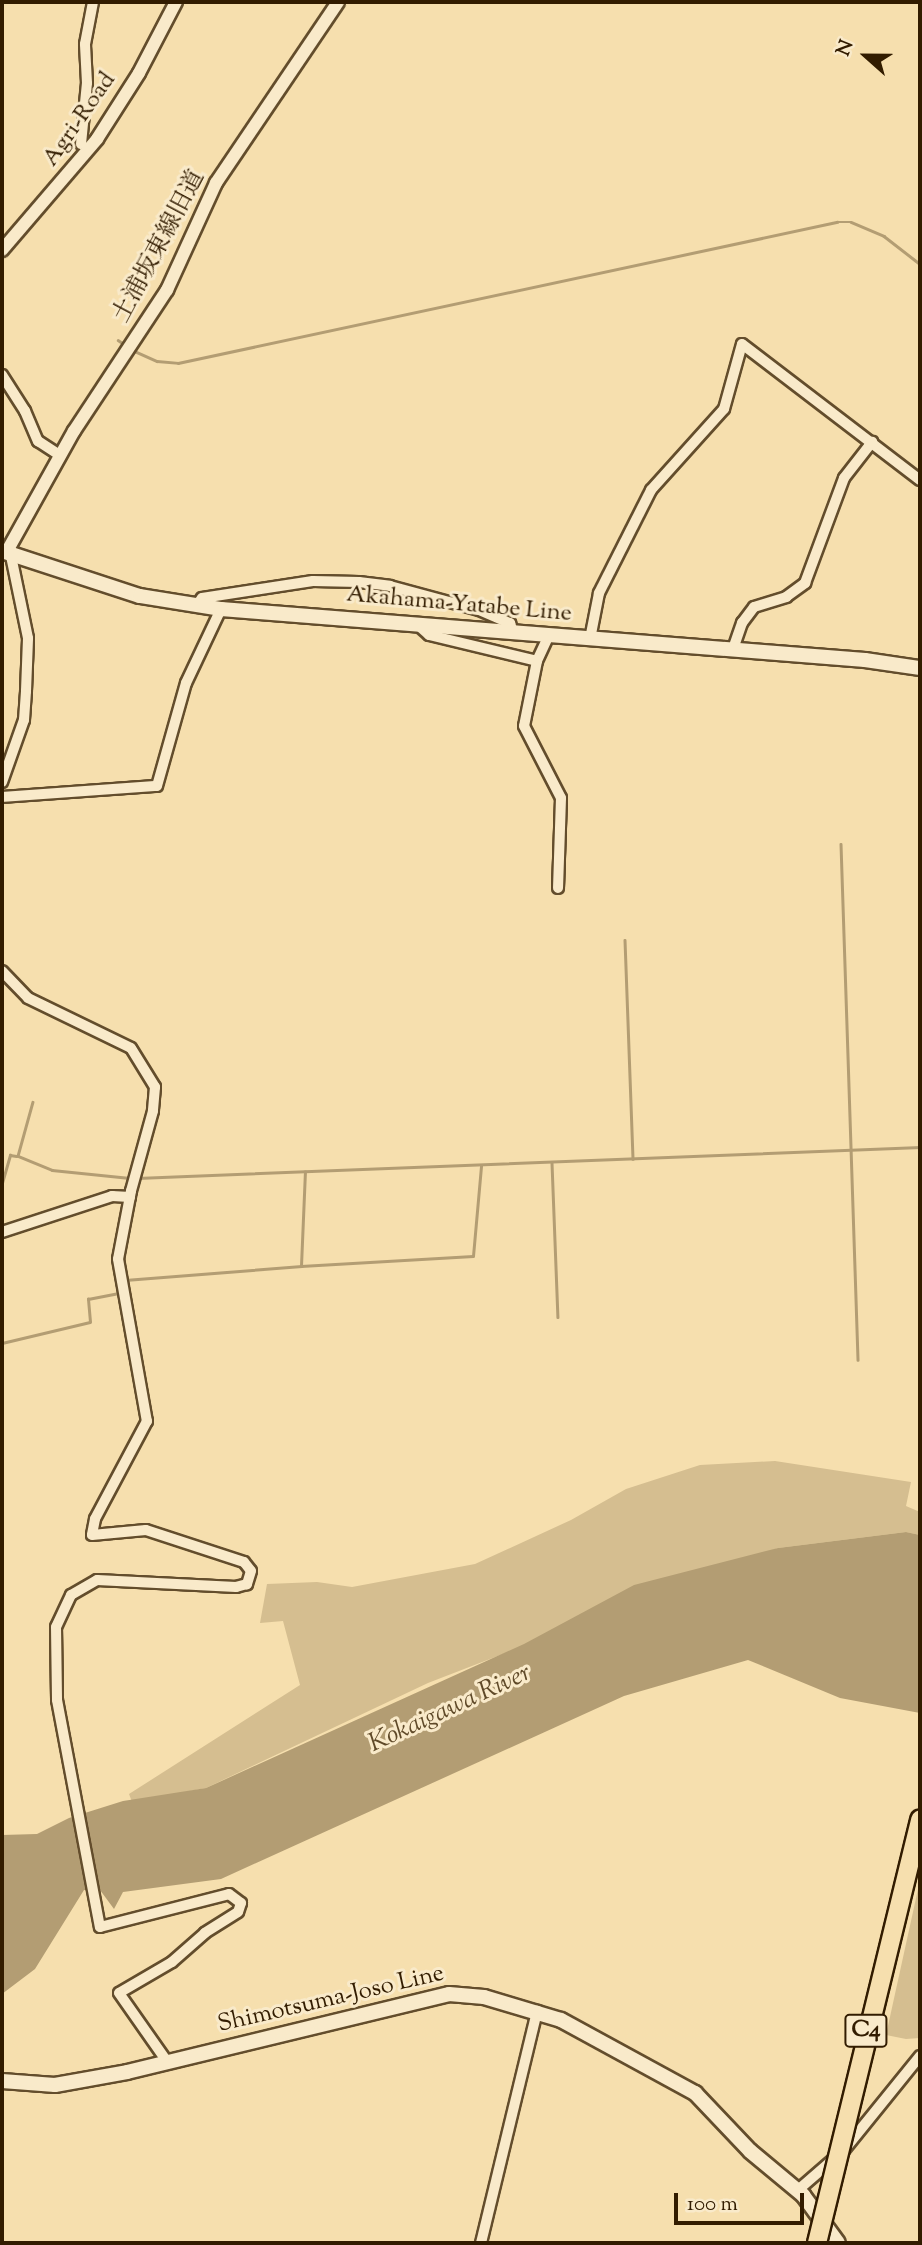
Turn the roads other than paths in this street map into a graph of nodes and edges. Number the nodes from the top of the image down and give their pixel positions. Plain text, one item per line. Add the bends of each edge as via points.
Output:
1 (93, 2) edge
2 (176, 2) edge
3 (338, 2) edge
4 (81, 144) dead end
5 (2, 250) edge
6 (2, 375) edge
7 (872, 442) junction
8 (61, 456) junction
9 (920, 480) edge
10 (6, 553) edge
11 (196, 606) junction
12 (221, 609) junction
13 (418, 625) junction
14 (513, 632) junction
15 (548, 635) junction
16 (590, 639) junction
17 (733, 649) junction
18 (537, 661) junction
19 (920, 668) edge
20 (2, 782) edge
21 (2, 797) edge
22 (558, 888) dead end
23 (2, 971) edge
24 (130, 1197) junction
25 (2, 1232) edge
26 (920, 1819) edge
27 (537, 2011) junction
28 (920, 2056) edge
29 (166, 2060) junction
30 (2, 2081) edge
31 (798, 2190) junction
32 (481, 2243) edge
33 (817, 2243) edge
34 (838, 2243) edge

1 - 4 street via 85,44 87,83
2 - 5 street, Agri-Road via 97,139
3 - 8 street, 土浦坂東線旧道 via 216,183 167,290
6 - 8 street via 26,411 38,441
7 - 9 street
7 - 16 street via 742,344 724,409 651,490 599,593
7 - 17 street via 844,478 805,583 786,597 754,607 742,623
8 - 10 street, 土浦坂東線旧道
10 - 11 main road, Akahama-Yatabe Line via 96,584
10 - 20 street via 28,638 24,720
11 - 12 main road, Akahama-Yatabe Line
11 - 14 street via 202,598 313,581 359,582 479,610 510,623
12 - 13 main road, Akahama-Yatabe Line
12 - 21 street via 186,683 157,786
13 - 14 main road, Akahama-Yatabe Line
13 - 18 street via 429,635
14 - 15 main road, Akahama-Yatabe Line
15 - 16 main road, Akahama-Yatabe Line
15 - 18 street
16 - 17 main road, Akahama-Yatabe Line
17 - 19 main road, Akahama-Yatabe Line
18 - 22 street via 524,726 561,798
23 - 24 street via 28,998 131,1048 143,1061 155,1087 153,1111
24 - 25 street via 111,1196
24 - 29 street via 118,1259 147,1421 95,1519 92,1535 146,1530 244,1562 251,1577 247,1584 236,1587 97,1580 71,1595 56,1627 53,1668 100,1927 229,1894 242,1903 238,1912 172,1962 119,1993
26 - 33 highway, C4, bridge
27 - 29 main road, Shimotsuma-Joso Line via 484,1997 449,1994
27 - 31 main road, Shimotsuma-Joso Line via 695,2093 750,2151
27 - 32 street
28 - 31 street via 844,2150
29 - 30 main road, Shimotsuma-Joso Line via 55,2085
31 - 34 main road, Shimotsuma-Joso Line

